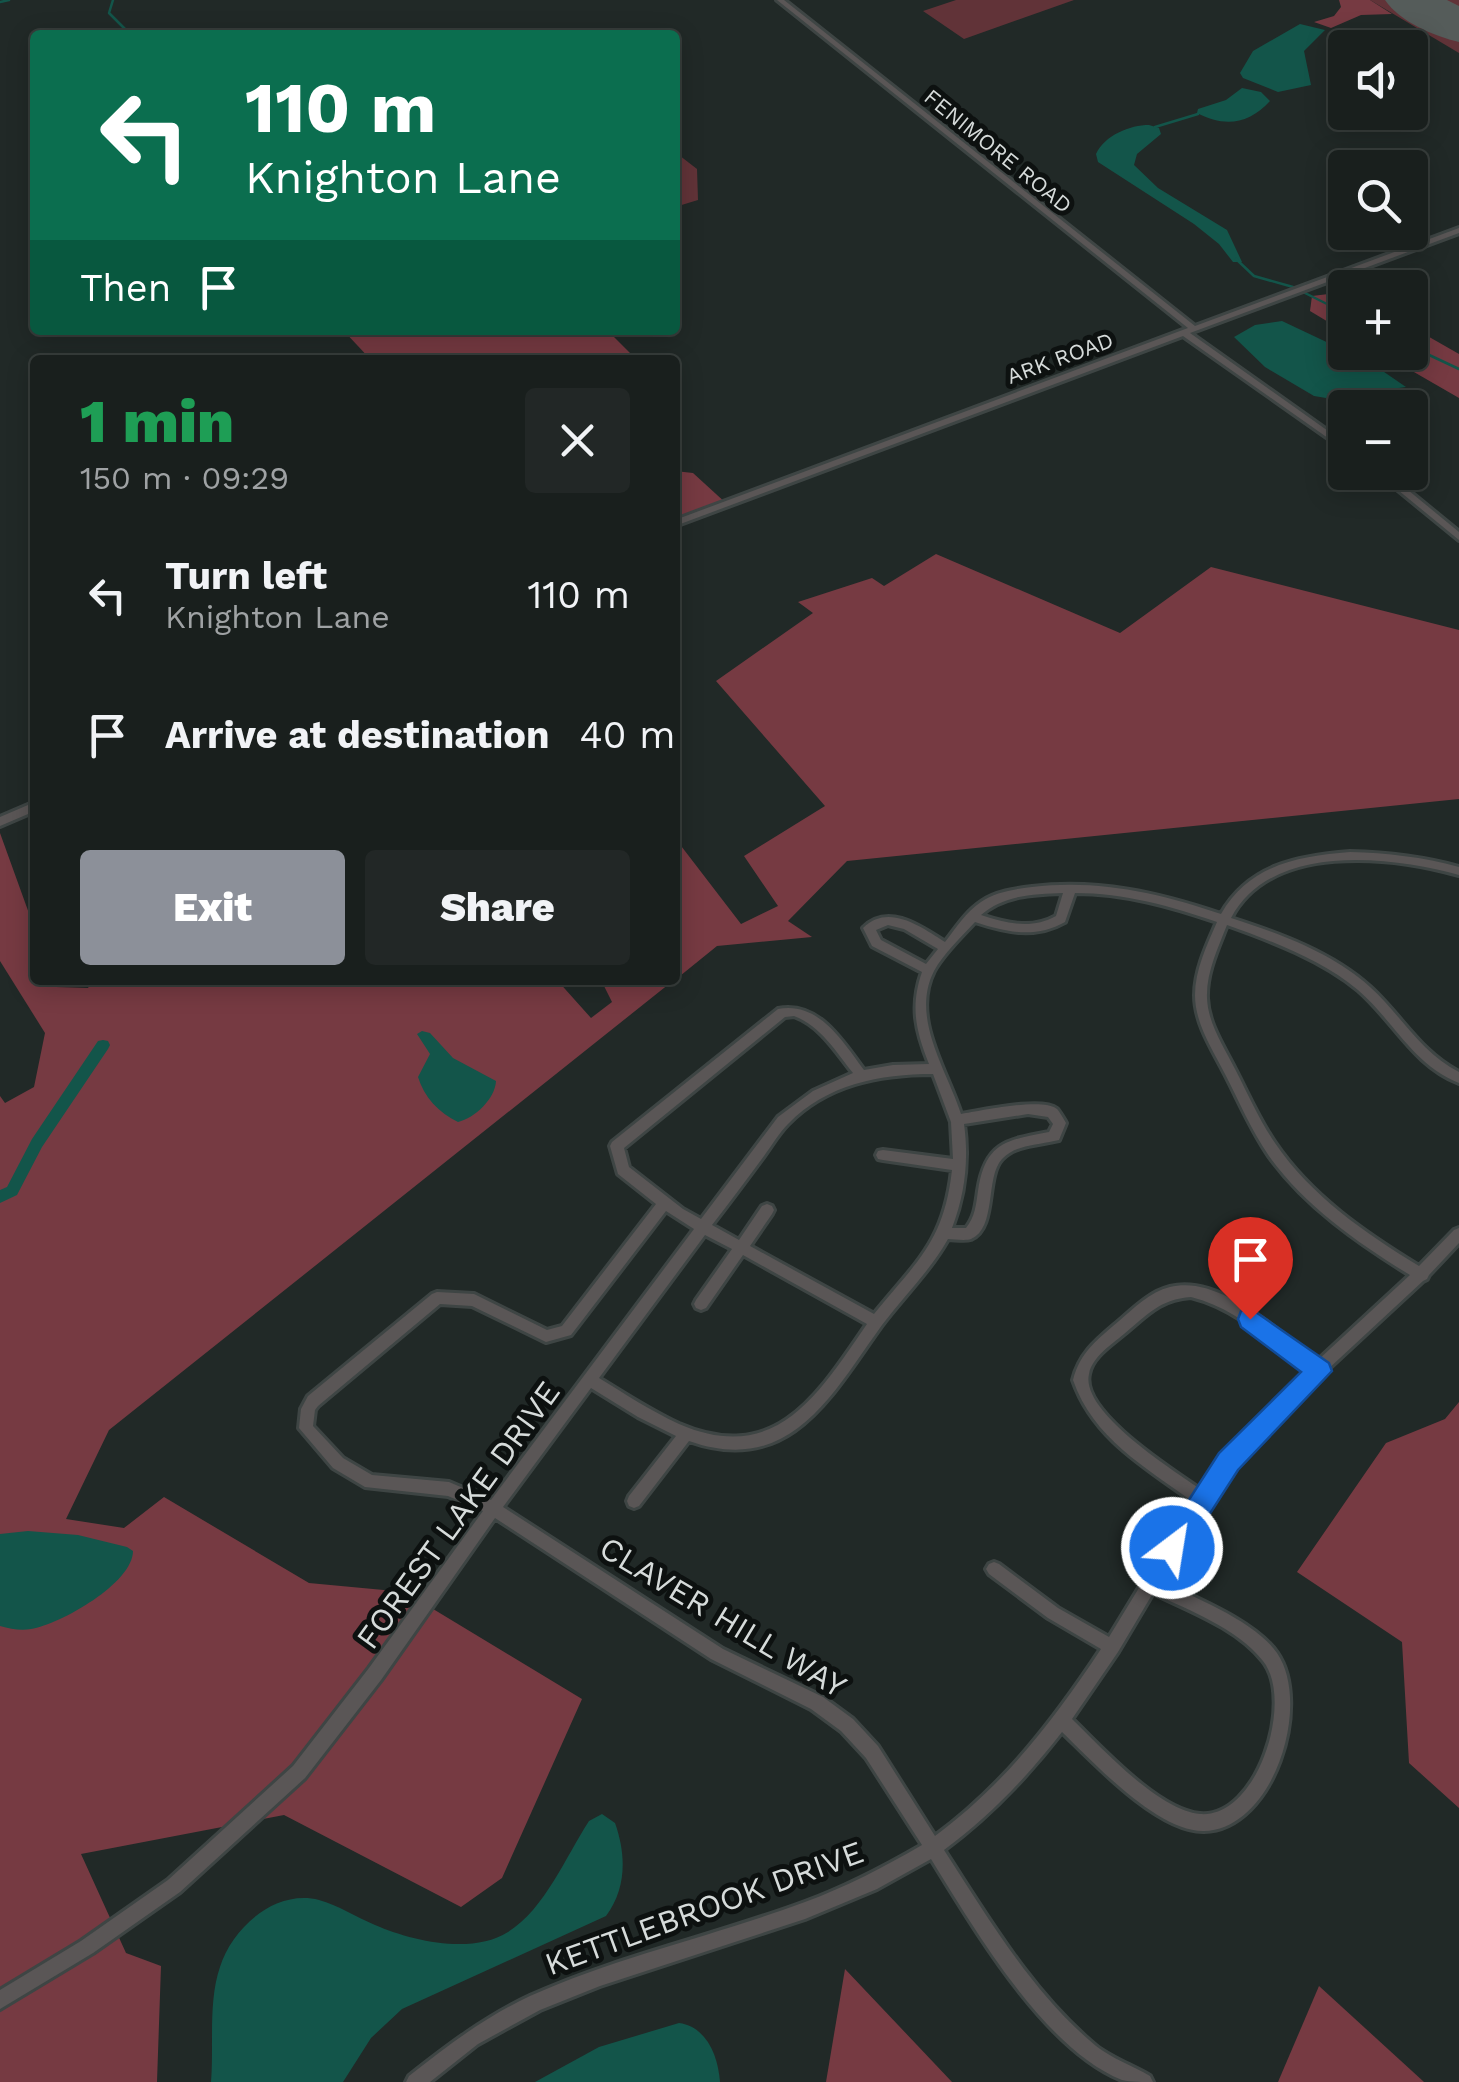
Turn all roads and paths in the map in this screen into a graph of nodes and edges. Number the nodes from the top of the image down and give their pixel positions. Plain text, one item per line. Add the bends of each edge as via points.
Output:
1 (780, 0) edge
2 (1459, 230) edge
3 (1189, 331) junction
4 (1328, 434) edge
5 (1402, 490) edge
6 (680, 520) edge
7 (1459, 537) edge
8 (30, 808) edge
9 (0, 822) edge
10 (1459, 871) edge
11 (1070, 890) junction
12 (973, 917) junction
13 (1223, 922) junction
14 (946, 948) junction
15 (928, 970) junction
16 (937, 1069) junction
17 (860, 1074) junction
18 (1459, 1078) edge
19 (957, 1120) junction
20 (883, 1155) dead end
21 (958, 1165) junction
22 (664, 1204) junction
23 (767, 1210) dead end
24 (701, 1228) junction
25 (944, 1233) junction
26 (1459, 1234) edge
27 (742, 1246) junction
28 (1422, 1275) junction
29 (701, 1304) dead end
30 (876, 1322) junction
31 (1320, 1371) junction
32 (590, 1380) junction
33 (686, 1433) junction
34 (1202, 1499) junction
35 (634, 1501) dead end
36 (494, 1508) junction
37 (994, 1569) dead end
38 (1150, 1583) junction
39 (1112, 1647) junction
40 (1063, 1722) junction
41 (934, 1848) junction
42 (0, 2000) edge
43 (415, 2082) edge
44 (1144, 2082) edge

1 - 3 street, FENIMORE ROAD
2 - 3 street, ARK ROAD
3 - 4 street, FENIMORE ROAD
3 - 6 street, ARK ROAD
5 - 7 street
8 - 9 street
10 - 13 street via 1404,858 1300,863 1250,884
11 - 12 street via 999,898
11 - 12 street via 1061,919 1050,925 1013,930
11 - 13 street via 1125,892
12 - 14 street
13 - 18 street via 1342,972 1423,1056
13 - 28 street via 1204,970 1203,1012 1262,1132 1315,1197
14 - 15 street
14 - 15 street via 893,920 869,928 876,943
15 - 16 street via 920,1004
16 - 17 street, FOREST LAKE DRIVE
16 - 19 street
17 - 22 street via 810,1018 788,1011 775,1016 617,1146 623,1170
17 - 24 street, FOREST LAKE DRIVE via 825,1088 783,1122
19 - 21 street
19 - 25 street via 1037,1108 1060,1122 1054,1136 1003,1149 988,1171 976,1227 969,1234
20 - 21 street
21 - 25 street
22 - 24 street
22 - 36 street, CLAVER HILL WAY via 566,1331 546,1336 474,1300 437,1298 308,1409 306,1428 348,1471 381,1485 449,1489
23 - 27 street
24 - 27 street
24 - 32 street, FOREST LAKE DRIVE
25 - 30 street
26 - 28 street, KETTLEBROOK DRIVE
27 - 29 street
27 - 30 street
28 - 31 street, KETTLEBROOK DRIVE
30 - 33 street via 841,1372 788,1428 744,1443
31 - 34 street, KETTLEBROOK DRIVE via 1253,1433
31 - 34 street via 1241,1312 1192,1291 1154,1300 1088,1357 1080,1380 1094,1412
32 - 33 street
32 - 36 street, FOREST LAKE DRIVE
33 - 35 street
34 - 38 street, KETTLEBROOK DRIVE
36 - 41 street, CLAVER HILL WAY via 717,1654 832,1713 872,1752
36 - 42 street, FOREST LAKE DRIVE via 376,1674 275,1795 174,1886
37 - 39 street
38 - 39 street, KETTLEBROOK DRIVE
38 - 40 street via 1250,1640 1278,1670 1286,1694 1284,1719 1252,1795 1227,1819 1178,1817
39 - 40 street, KETTLEBROOK DRIVE
40 - 41 street, KETTLEBROOK DRIVE via 995,1797
41 - 43 street, KETTLEBROOK DRIVE via 832,1901 528,2004 469,2037
41 - 44 street, CLAVER HILL WAY via 990,1938 1055,2020 1092,2054

